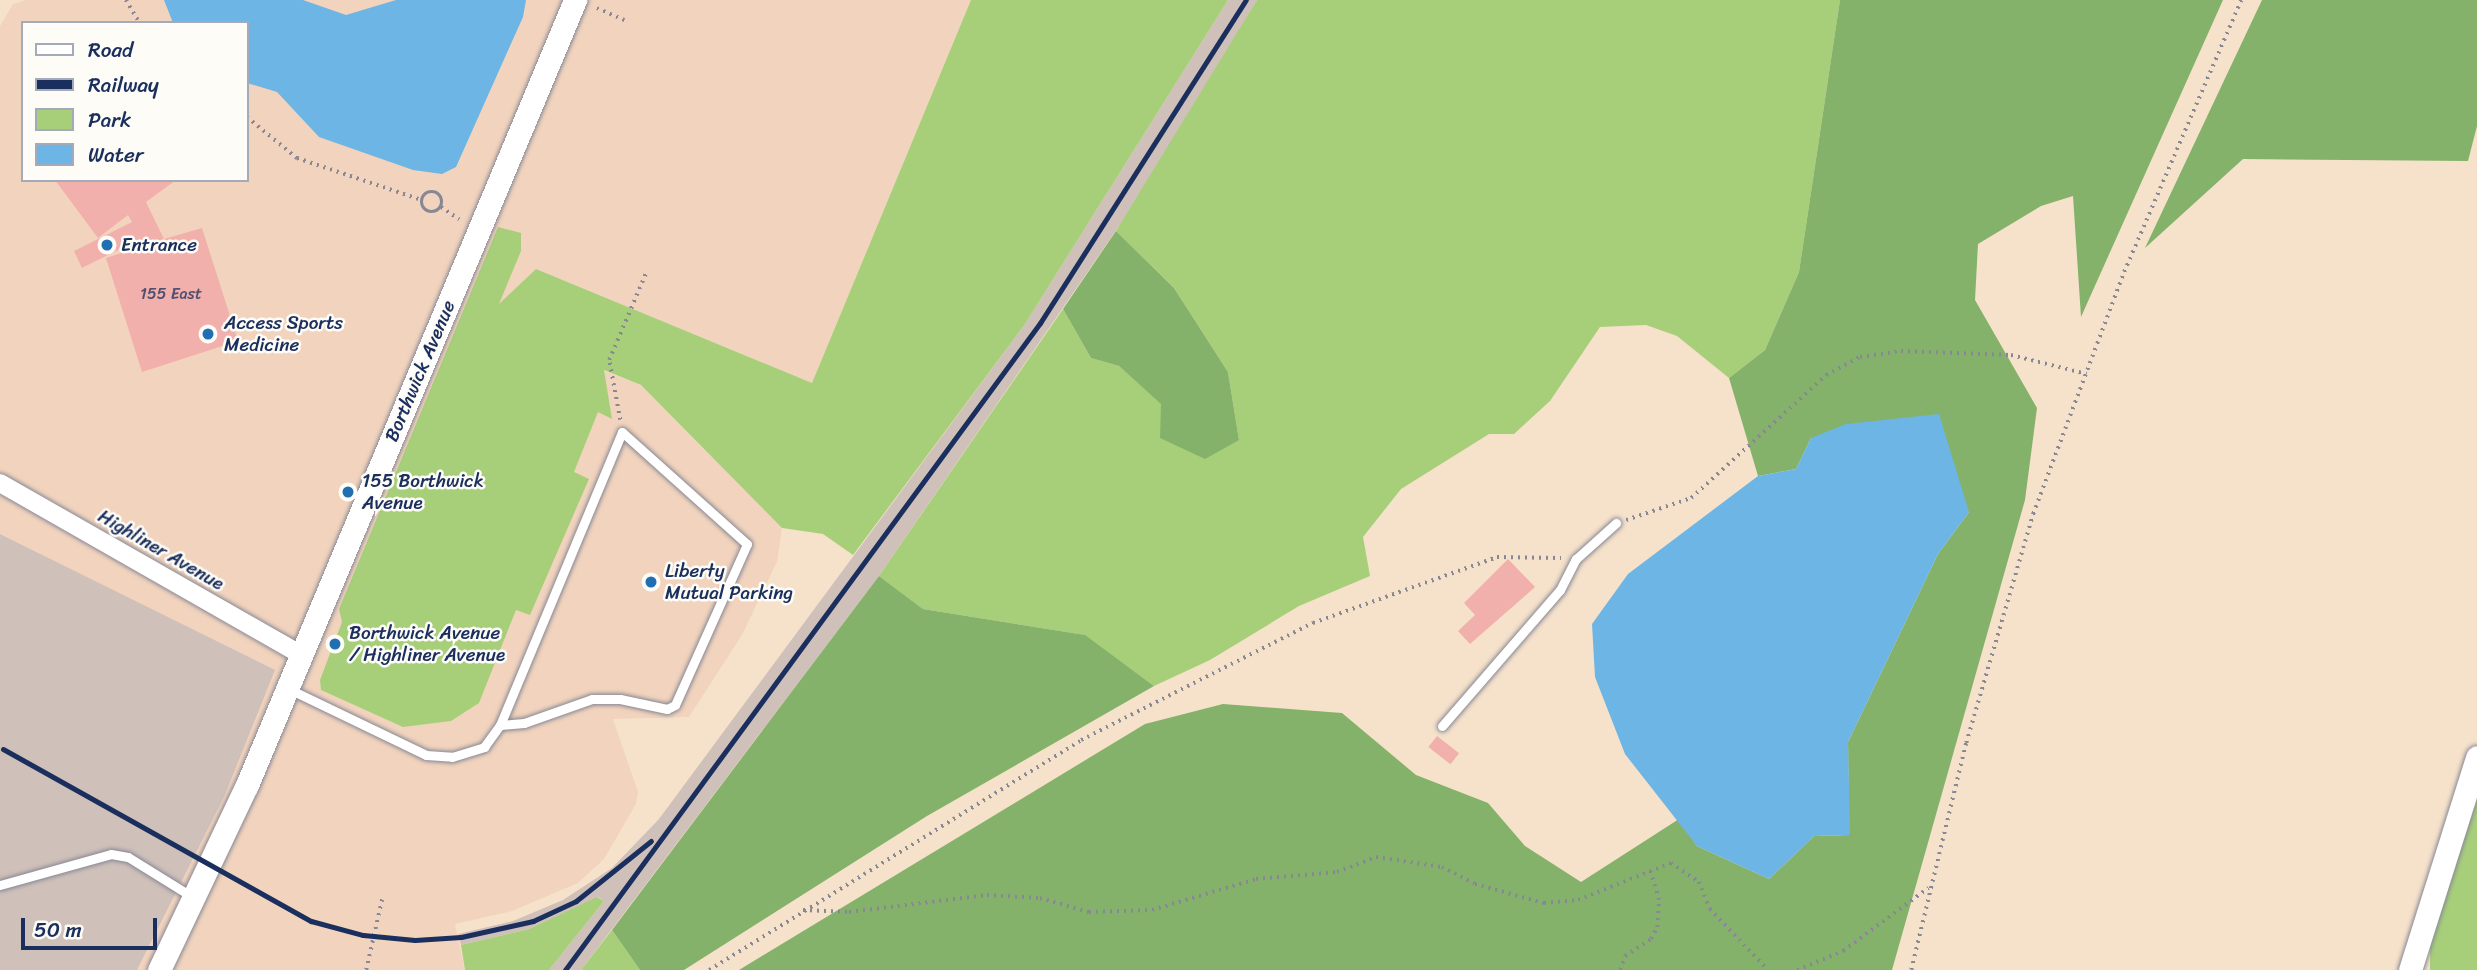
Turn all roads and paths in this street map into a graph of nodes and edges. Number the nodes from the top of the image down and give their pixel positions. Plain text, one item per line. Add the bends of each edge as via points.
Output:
1 (126, 0) edge
2 (575, 0) edge
3 (2241, 0) edge
4 (597, 8) dead end
5 (624, 20) dead end
6 (139, 21) edge
7 (248, 118) edge
8 (422, 200) junction
9 (441, 207) junction
10 (459, 219) dead end
11 (646, 273) dead end
12 (2087, 374) junction
13 (622, 432) junction
14 (0, 483) edge
15 (1616, 523) joint
16 (1576, 559) junction
17 (302, 655) junction
18 (288, 689) junction
19 (500, 725) junction
20 (1442, 726) dead end
21 (2477, 757) edge
22 (1650, 870) junction
23 (0, 885) edge
24 (1930, 887) junction
25 (196, 899) junction
26 (382, 899) dead end
27 (803, 910) junction
28 (159, 970) edge
29 (366, 970) edge
30 (709, 970) edge
31 (1620, 970) edge
32 (1768, 970) edge
33 (1797, 970) edge
34 (1911, 970) edge
35 (2410, 970) edge

1 - 6 path
2 - 17 street, Borthwick Avenue
3 - 12 path via 2124,272
4 - 5 path
7 - 8 path via 297,158
8 - 9 path via 427,212
8 - 9 path via 428,193 437,194
9 - 10 path
11 - 13 path via 609,360
12 - 15 path via 2011,355 1901,351 1860,357 1826,375 1691,498
12 - 24 path via 2010,588
13 - 19 lane
13 - 19 lane via 747,544 675,705 667,709 620,699 592,699 524,723
14 - 17 street, Highliner Avenue
15 - 16 lane
16 - 20 lane via 1560,590
16 - 27 path via 1497,557 1313,624 1082,740
17 - 18 street, Borthwick Avenue
18 - 19 lane via 439,757 484,747
18 - 25 street, Borthwick Avenue
21 - 35 street
22 - 27 path via 1578,900 1544,902 1475,884 1442,867 1376,857 1337,872 1256,879 1152,910 1088,912 1040,898 987,895 849,912
22 - 31 path via 1659,900 1657,927 1651,939 1625,956
22 - 32 path via 1671,863 1699,882 1710,909
23 - 25 lane via 111,854 128,857
24 - 33 path via 1843,951
24 - 34 path
25 - 28 street, Borthwick Avenue
26 - 29 path
27 - 30 path

